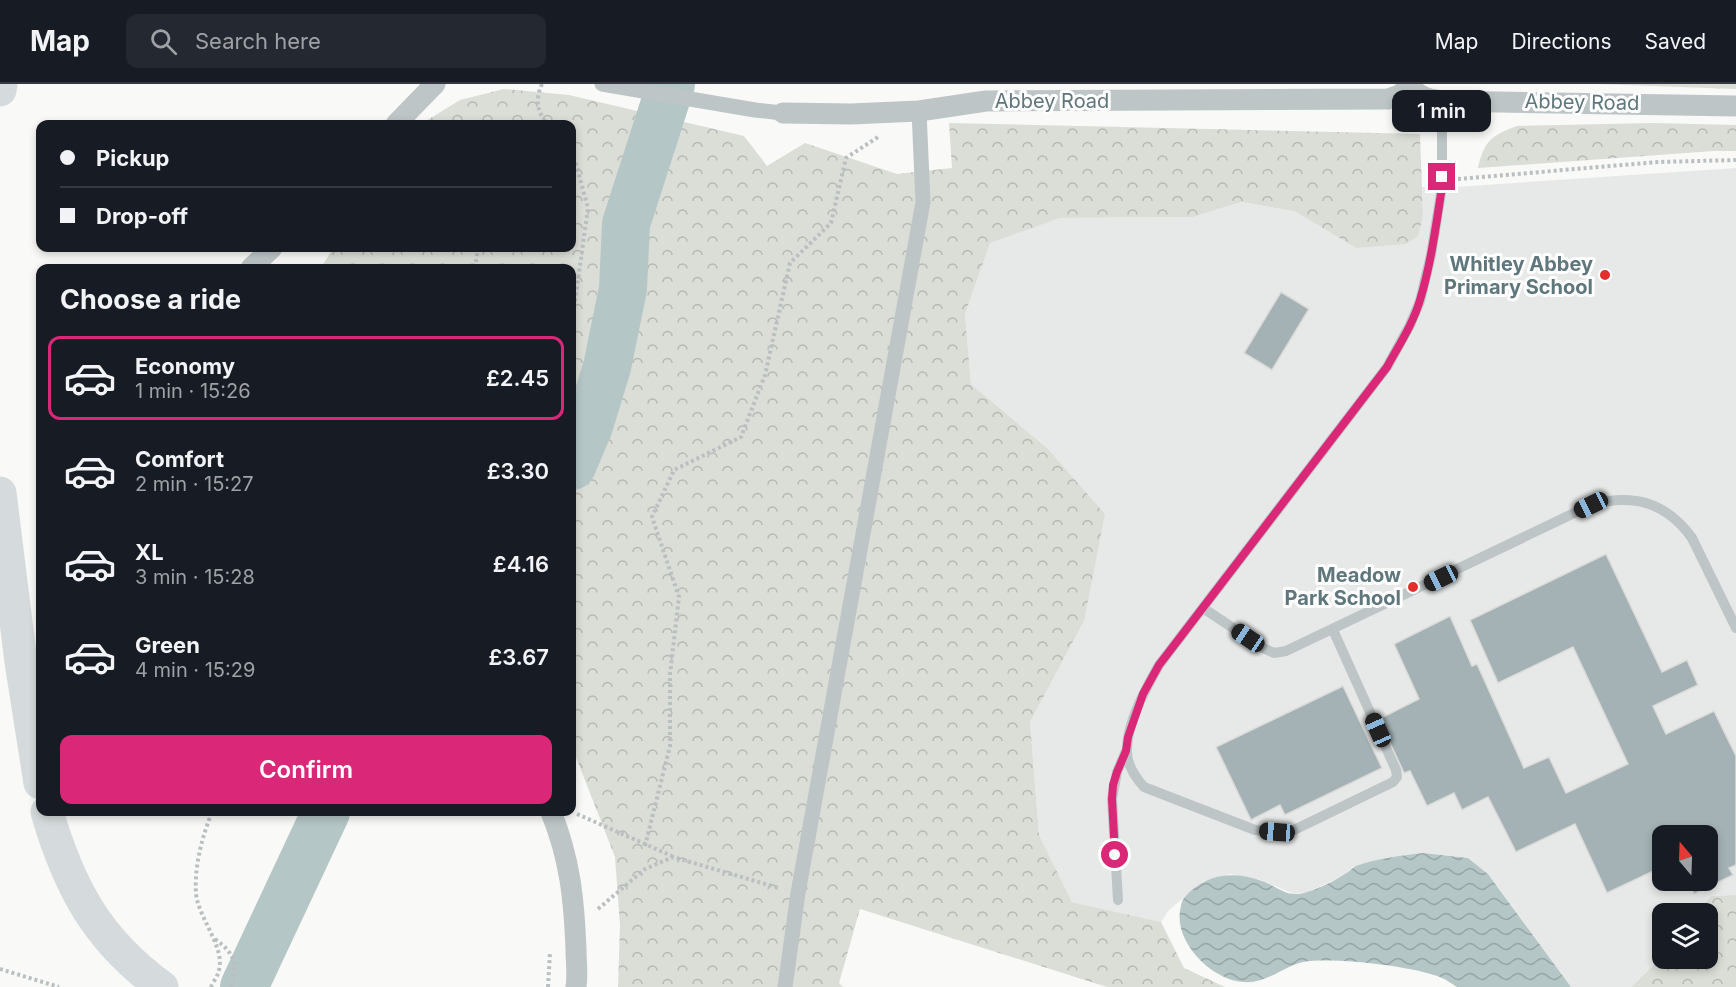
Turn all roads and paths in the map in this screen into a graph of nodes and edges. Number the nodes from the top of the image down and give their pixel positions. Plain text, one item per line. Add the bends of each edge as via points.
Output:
1 (1, 84) edge
2 (435, 84) edge
3 (542, 84) edge
4 (605, 85) edge
5 (1408, 85) edge
6 (0, 90) edge
7 (987, 93) edge
8 (1442, 100) junction
9 (1736, 106) edge
10 (919, 111) junction
11 (783, 113) joint
12 (400, 120) edge
13 (544, 120) edge
14 (1736, 160) edge
15 (576, 164) edge
16 (1442, 177) junction
17 (268, 252) edge
18 (255, 264) edge
19 (576, 294) edge
20 (0, 493) edge
21 (1203, 608) junction
22 (1736, 628) edge
23 (1333, 630) junction
24 (1126, 751) junction
25 (36, 759) edge
26 (576, 814) edge
27 (48, 816) edge
28 (211, 816) edge
29 (553, 816) edge
30 (645, 846) junction
31 (673, 856) junction
32 (798, 893) junction
33 (1118, 900) dead end
34 (595, 911) dead end
35 (212, 937) junction
36 (0, 969) edge
37 (59, 987) edge
38 (162, 987) edge
39 (211, 987) edge
40 (231, 987) edge
41 (576, 987) edge
42 (784, 987) edge

1 - 6 highway
2 - 12 street
3 - 13 path via 537,96
4 - 11 street, Abbey Road
5 - 7 street, Abbey Road via 1400,95 1388,99
5 - 8 street, Abbey Road via 1422,97
7 - 10 street, Abbey Road
8 - 9 street, Abbey Road
8 - 16 lane
10 - 11 street, Abbey Road
10 - 30 path via 846,158 831,223 790,263 765,375 741,437 674,470 652,517 679,597 670,674 670,747
10 - 32 street via 923,202
14 - 16 path
15 - 19 path via 588,208
16 - 21 lane via 1420,301 1387,367
17 - 18 street
20 - 25 highway
21 - 23 lane via 1274,653
21 - 24 lane via 1159,665 1143,694
22 - 23 lane via 1682,525 1648,503 1626,499 1591,505
23 - 24 lane via 1396,770 1393,782 1294,830 1255,830 1144,787 1136,779
24 - 33 lane via 1112,799
26 - 30 path
27 - 38 highway via 67,869 94,920 122,952
28 - 35 path via 198,856 196,895
29 - 41 street via 570,868
30 - 31 path
31 - 32 path
31 - 34 path via 645,869
32 - 42 street
35 - 39 path via 219,955 219,970
35 - 40 path via 235,960
36 - 37 path

